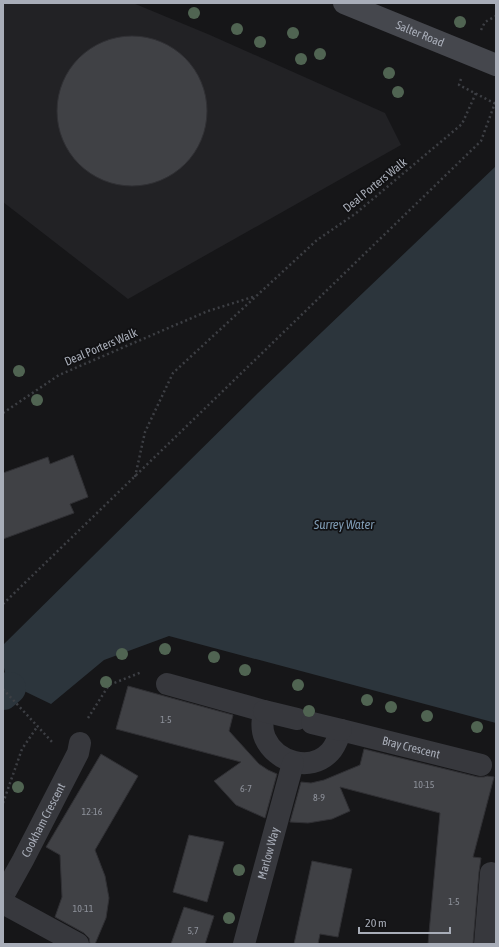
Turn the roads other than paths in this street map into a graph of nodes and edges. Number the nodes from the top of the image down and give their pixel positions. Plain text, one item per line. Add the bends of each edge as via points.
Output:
1 (344, 3) edge
2 (496, 65) edge
3 (167, 684) dead end
4 (264, 711) junction
5 (341, 730) junction
6 (82, 734) road end
7 (293, 763) junction
8 (481, 765) dead end
9 (491, 873) dead end
10 (3, 896) edge
11 (3, 903) edge
12 (78, 944) edge
13 (244, 944) edge
14 (485, 944) edge

1 - 2 main road, Salter Road via 467,64
3 - 4 street, Bray Crescent
4 - 5 street, Bray Crescent
4 - 7 street via 264,738 272,749
5 - 7 street via 329,753 305,764
5 - 8 street, Bray Crescent
6 - 10 street, Cookham Crescent via 78,753
7 - 13 street, Marlow Way
9 - 14 street
11 - 12 street

